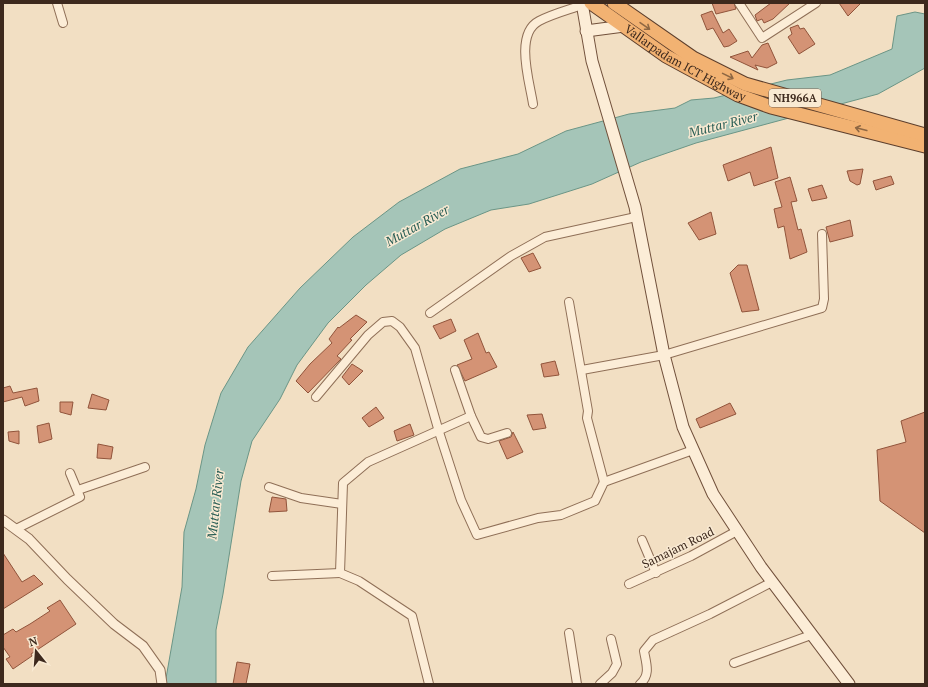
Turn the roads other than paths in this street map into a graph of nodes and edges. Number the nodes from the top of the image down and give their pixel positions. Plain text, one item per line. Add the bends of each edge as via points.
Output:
1 (57, 3) edge
2 (614, 3) edge
3 (739, 3) edge
4 (816, 3) edge
5 (585, 4) edge
6 (63, 23) dead end
7 (624, 26) junction
8 (586, 31) junction
9 (689, 63) junction
10 (533, 104) dead end
11 (900, 134) junction
12 (925, 135) edge
13 (925, 146) edge
14 (636, 212) junction
15 (822, 234) dead end
16 (569, 302) dead end
17 (430, 313) dead end
18 (664, 355) junction
19 (455, 370) dead end
20 (582, 370) junction
21 (316, 397) dead end
22 (471, 416) junction
23 (439, 432) junction
24 (507, 433) dead end
25 (693, 450) junction
26 (145, 466) dead end
27 (70, 473) dead end
28 (604, 482) junction
29 (269, 487) dead end
30 (78, 490) junction
31 (342, 504) junction
32 (3, 520) edge
33 (16, 529) junction
34 (737, 531) junction
35 (642, 540) dead end
36 (340, 573) junction
37 (656, 573) junction
38 (272, 576) dead end
39 (772, 582) junction
40 (629, 584) dead end
41 (569, 633) dead end
42 (811, 635) junction
43 (610, 639) dead end
44 (734, 663) dead end
45 (162, 684) edge
46 (429, 684) edge
47 (577, 684) edge
48 (600, 684) edge
49 (640, 684) edge
50 (849, 684) edge

1 - 6 street
2 -> 9 highway, Vallarpadam ICT Highway / NH966A
3 - 4 street via 762,38
5 - 7 highway, Vallarpadam ICT Highway / NH966A
5 - 8 main road
5 - 10 street via 532,26 524,49
7 - 8 main road
7 - 9 highway, Vallarpadam ICT Highway / NH966A
8 - 14 main road via 592,61
9 - 11 highway, Vallarpadam ICT Highway / NH966A via 738,95 772,107
11 - 12 highway, Vallarpadam ICT Highway / NH966A
11 - 13 highway, Vallarpadam ICT Highway / NH966A
14 - 17 street via 545,237 511,256
14 - 18 main road
15 - 18 street via 822,308
16 - 20 street
18 - 20 street
18 - 25 main road via 683,427
19 - 22 street
20 - 28 street via 587,418
21 - 23 street via 368,335 383,322 392,321 400,327 415,348
22 - 23 street
22 - 24 street via 483,438
23 - 28 street via 477,535 538,518 561,515 595,501
23 - 31 street via 368,462 343,483
25 - 28 street
25 - 34 main road via 713,494
26 - 30 street
27 - 30 street
29 - 31 street via 301,498
30 - 33 street via 80,498
31 - 36 street
32 - 33 street
33 - 45 street via 114,624 144,646 160,670
34 - 37 street, Samajam Road
34 - 39 main road
35 - 37 street
36 - 38 street
36 - 46 street via 359,581 412,616
37 - 40 street, Samajam Road
39 - 42 main road
39 - 49 street via 653,640 644,651 648,673
41 - 47 street
42 - 44 street
42 - 50 main road
43 - 48 street via 617,664 612,673

